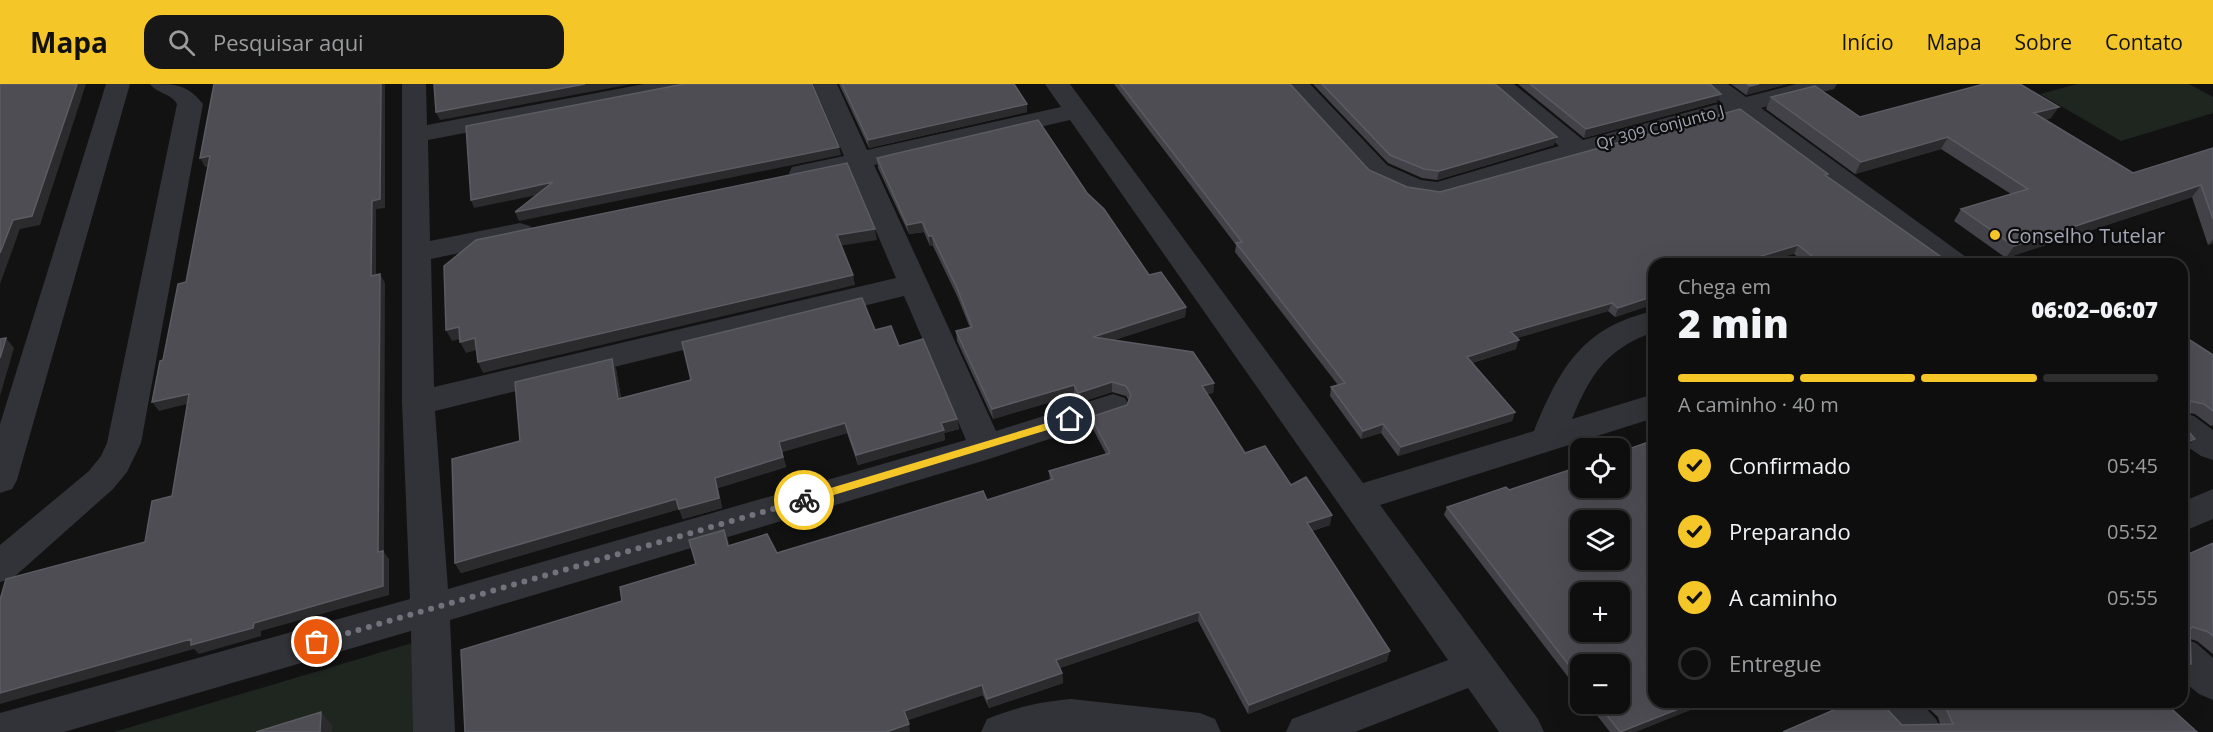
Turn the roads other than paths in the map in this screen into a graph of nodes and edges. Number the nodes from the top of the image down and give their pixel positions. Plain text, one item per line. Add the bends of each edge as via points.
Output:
1 (118, 84) edge
2 (162, 84) edge
3 (414, 84) edge
4 (683, 84) edge
5 (825, 84) edge
6 (1057, 84) edge
7 (1296, 84) edge
8 (1499, 84) edge
9 (1712, 84) edge
10 (1825, 84) edge
11 (1741, 105) junction
12 (1075, 111) junction
13 (414, 135) junction
14 (1578, 149) junction
15 (861, 161) junction
16 (779, 178) edge
17 (545, 226) edge
18 (416, 253) junction
19 (1948, 258) edge
20 (913, 284) junction
21 (1648, 322) edge
22 (418, 403) junction
23 (1113, 406) dead end
24 (1648, 408) edge
25 (2188, 430) edge
26 (1547, 441) junction
27 (986, 447) junction
28 (2213, 447) edge
29 (0, 480) edge
30 (1354, 499) junction
31 (2213, 503) edge
32 (2188, 515) edge
33 (0, 567) edge
34 (430, 610) junction
35 (2188, 660) edge
36 (1475, 667) junction
37 (2213, 682) edge
38 (1899, 708) edge
39 (0, 732) edge
40 (434, 732) edge
41 (1002, 732) edge
42 (1200, 732) edge
43 (1307, 732) edge
44 (1523, 732) edge
45 (1921, 732) edge

1 - 29 street
2 - 33 street via 184,94 190,104 124,443 101,480
3 - 13 street
4 - 13 street
5 - 15 street
6 - 12 street
7 - 14 street, Qr 309 Conjunto J via 1378,171 1416,188 1438,190
8 - 14 street
9 - 11 street
10 - 11 street, Qr 309 Conjunto J
11 - 14 street, Qr 309 Conjunto J
11 - 19 street
12 - 15 street
12 - 30 street
13 - 18 street
15 - 16 street
15 - 20 street
17 - 18 street
18 - 22 street
20 - 22 street
20 - 27 street
21 - 26 street via 1616,335 1590,354 1568,386
22 - 34 street
23 - 27 street
24 - 26 street
25 - 28 street
26 - 30 street
27 - 34 street
30 - 36 street
31 - 32 street
34 - 39 street
34 - 40 street
35 - 37 street
36 - 43 street
36 - 44 street
38 - 45 street
41 - 42 street via 1037,720 1071,717

